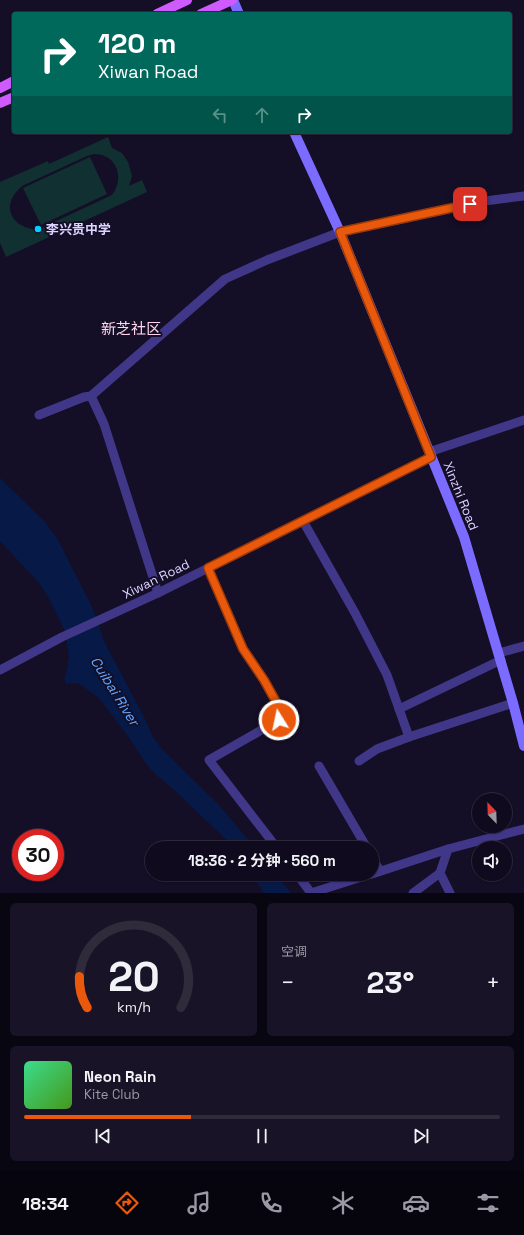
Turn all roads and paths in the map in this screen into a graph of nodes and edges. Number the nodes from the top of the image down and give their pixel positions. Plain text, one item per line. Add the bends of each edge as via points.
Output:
1 (187, 0) edge
2 (232, 0) edge
3 (161, 12) edge
4 (205, 12) edge
5 (238, 12) edge
6 (12, 82) edge
7 (0, 88) edge
8 (12, 97) edge
9 (0, 103) edge
10 (295, 134) edge
11 (524, 196) edge
12 (340, 232) junction
13 (91, 396) junction
14 (39, 415) dead end
15 (524, 420) edge
16 (430, 455) junction
17 (303, 521) junction
18 (208, 568) junction
19 (158, 594) junction
20 (524, 646) edge
21 (500, 657) junction
22 (0, 670) edge
23 (513, 703) junction
24 (399, 709) junction
25 (409, 737) junction
26 (524, 746) edge
27 (359, 761) dead end
28 (319, 766) dead end
29 (524, 829) edge
30 (272, 841) edge
31 (363, 841) edge
32 (448, 849) junction
33 (379, 871) edge
34 (440, 873) junction
35 (302, 881) edge
36 (348, 881) edge
37 (311, 893) edge
38 (413, 893) edge
39 (450, 893) edge

1 - 3 main road
2 - 4 main road
2 - 5 main road
6 - 7 main road
8 - 9 main road
10 - 12 main road, Xinzhi Road
11 - 12 street via 485,201
12 - 13 street via 225,279
12 - 16 main road, Xinzhi Road
13 - 14 street
13 - 19 street via 104,424
15 - 16 street, Xiwan Road
16 - 17 street, Xiwan Road
16 - 21 main road, Xinzhi Road via 464,537
17 - 18 street, Xiwan Road
17 - 24 street via 387,675
18 - 19 street, Xiwan Road
18 - 30 street via 243,649 279,707 279,720 209,760
19 - 22 street, Xiwan Road via 62,637
20 - 21 street
21 - 23 main road, Xinzhi Road
21 - 24 street
23 - 25 street
23 - 26 main road, Xinzhi Road
24 - 25 street
25 - 27 street via 376,749
28 - 31 street
29 - 32 street
32 - 33 street
32 - 34 street
34 - 38 street
34 - 39 street
35 - 37 street
36 - 37 street

